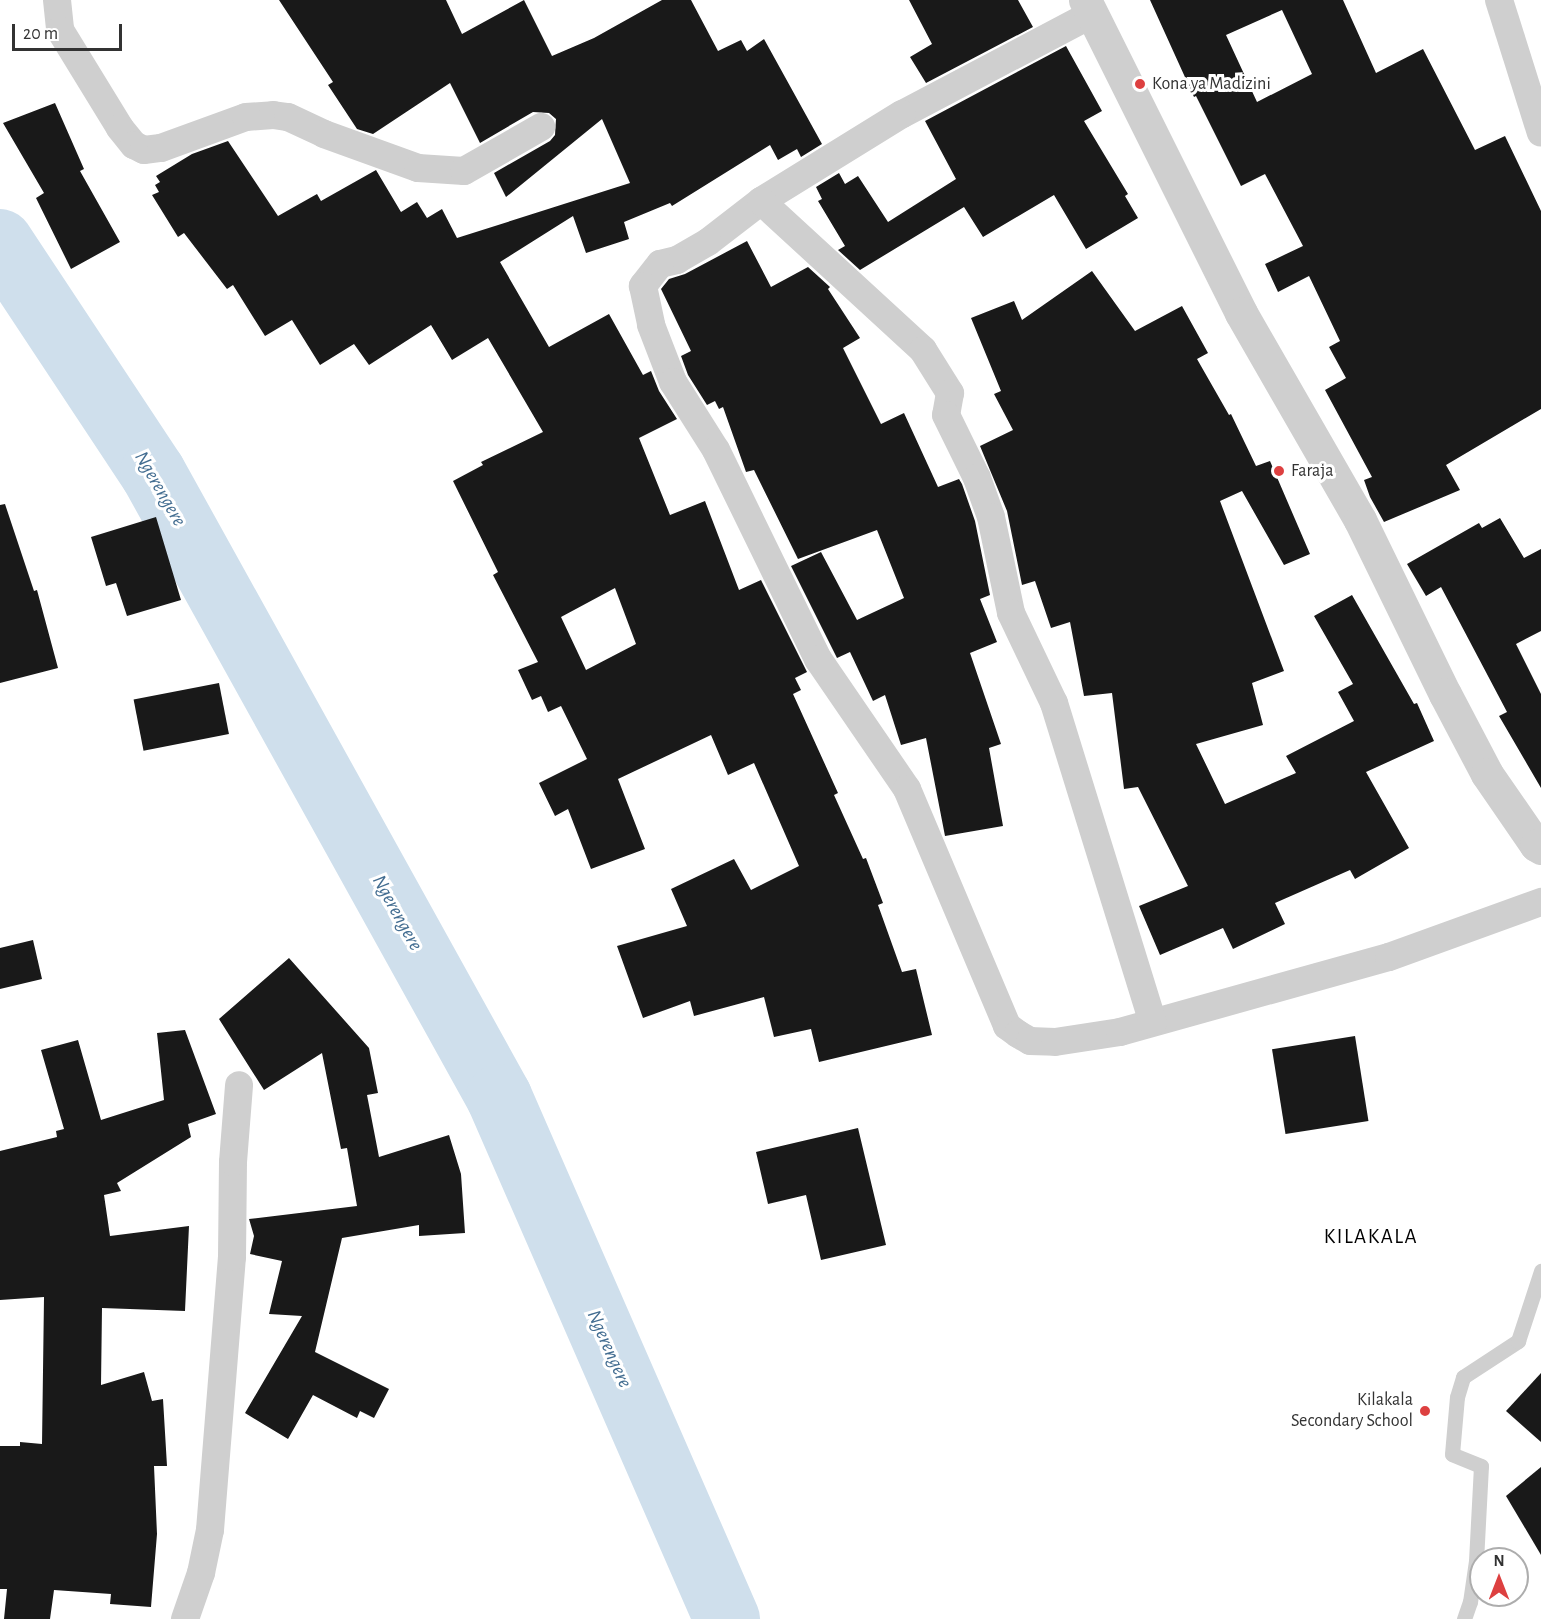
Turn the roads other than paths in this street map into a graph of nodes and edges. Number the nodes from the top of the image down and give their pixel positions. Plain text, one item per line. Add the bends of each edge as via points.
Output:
1 (57, 0) edge
2 (1499, 0) edge
3 (1088, 7) edge
4 (541, 127) dead end
5 (1541, 133) edge
6 (761, 201) junction
7 (1541, 848) edge
8 (1541, 902) edge
9 (1153, 1022) junction
10 (239, 1085) dead end
11 (1541, 1271) edge
12 (185, 1619) edge
13 (1464, 1619) edge

1 - 4 street via 60,30 120,128 134,145 144,150 160,148 246,117 273,115 288,117 418,168 464,171
2 - 5 street
3 - 6 street
3 - 7 street via 1241,312 1360,520 1444,694 1482,764
6 - 9 street via 923,350 950,393 946,415 991,517 1011,613 1054,703
6 - 9 street via 708,242 677,260 660,264 643,286 651,325 673,382 716,450 818,659 907,789 1007,1026 1030,1041 1055,1042 1120,1032
8 - 9 street via 1389,957
10 - 12 street via 230,1289 210,1530 201,1574
11 - 13 lane via 1518,1341 1463,1377 1457,1397 1452,1454 1481,1467 1476,1561

